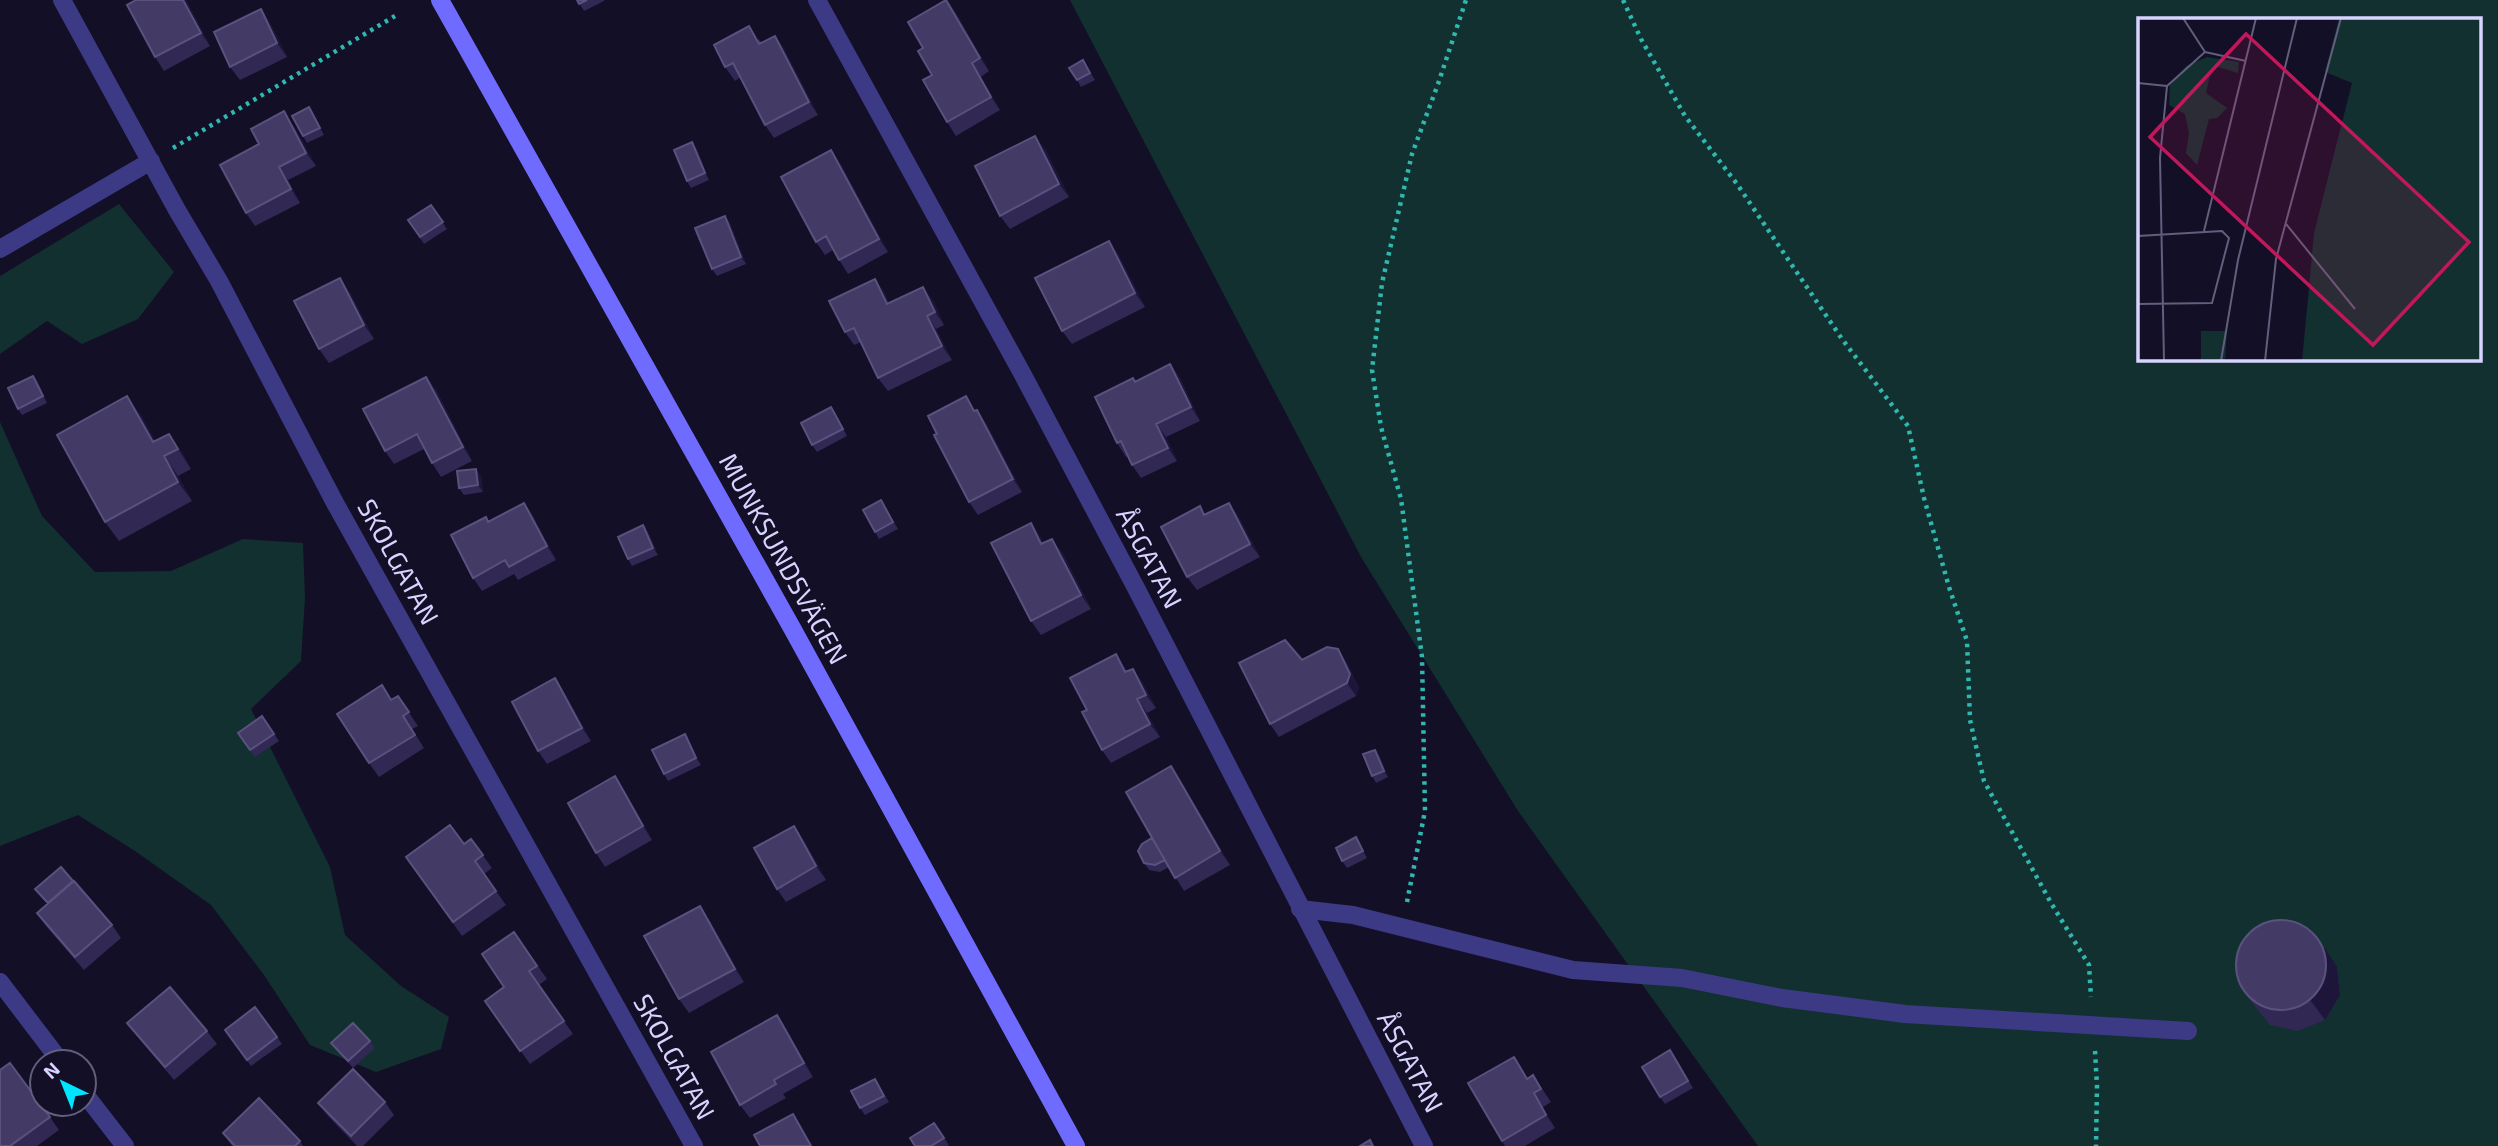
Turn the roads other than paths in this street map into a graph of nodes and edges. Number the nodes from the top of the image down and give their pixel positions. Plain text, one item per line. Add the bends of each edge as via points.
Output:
1 (62, 0) edge
2 (440, 0) edge
3 (817, 0) edge
4 (151, 161) junction
5 (0, 248) edge
6 (1300, 909) junction
7 (0, 982) edge
8 (2188, 1031) dead end
9 (50, 1048) edge
10 (98, 1111) edge
11 (125, 1146) edge
12 (694, 1146) edge
13 (1076, 1146) edge
14 (1424, 1146) edge

1 - 4 street, SKOLGATAN
2 - 13 street, MUNKSUNDSVÄGEN
3 - 6 street, ÅSGATAN via 1054,434
4 - 5 street
4 - 12 street, SKOLGATAN via 368,563
6 - 8 street via 1353,915 1573,970 1682,978 1782,998 1905,1014
6 - 14 street, ÅSGATAN
7 - 9 street
10 - 11 street

